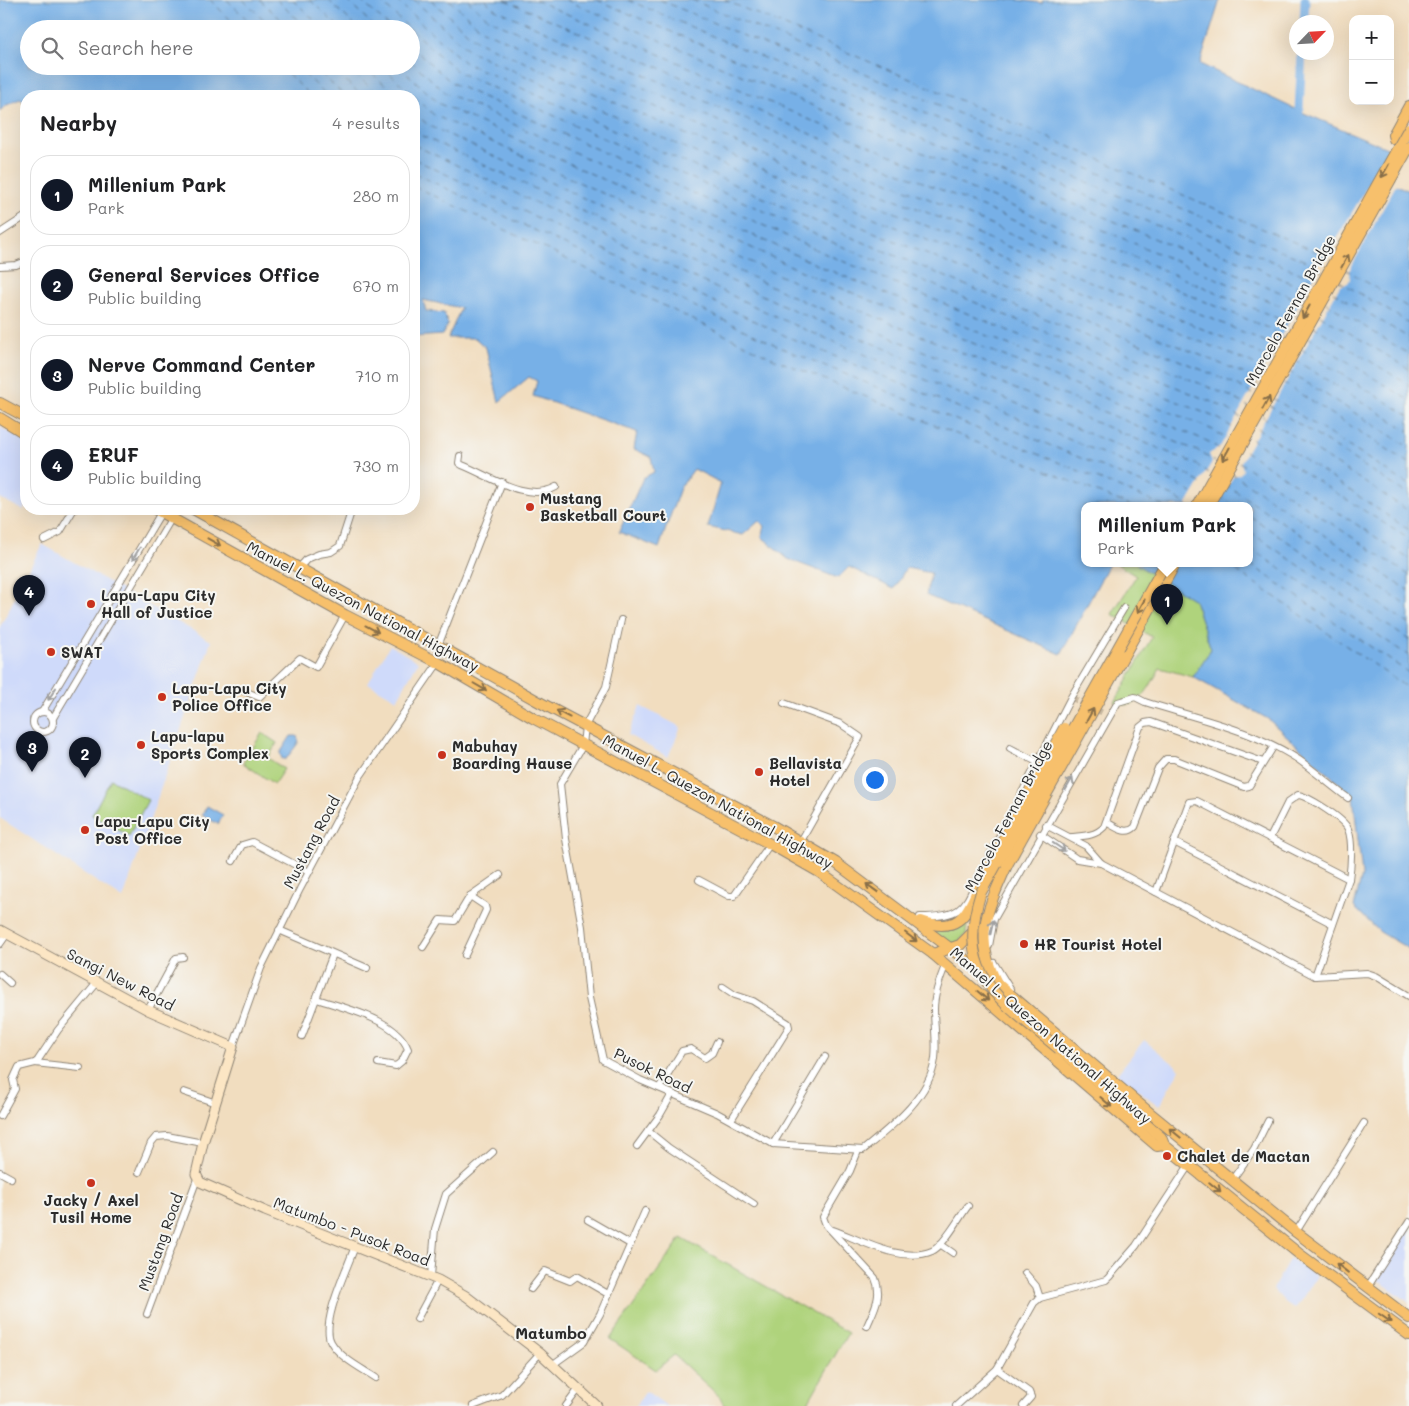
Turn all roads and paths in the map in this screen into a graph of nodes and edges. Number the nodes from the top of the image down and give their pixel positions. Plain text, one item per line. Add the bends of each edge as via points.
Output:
1 (1409, 106) edge
2 (1409, 128) edge
3 (1409, 148) edge
4 (20, 220) edge
5 (0, 234) edge
6 (20, 263) edge
7 (0, 266) edge
8 (0, 403) edge
9 (20, 414) edge
10 (0, 418) edge
11 (20, 430) edge
12 (460, 456) dead end
13 (502, 482) junction
14 (556, 486) dead end
15 (1199, 502) edge
16 (1210, 502) edge
17 (70, 515) edge
18 (157, 515) edge
19 (167, 515) edge
20 (174, 515) edge
21 (204, 515) edge
22 (350, 515) edge
23 (172, 519) junction
24 (44, 540) dead end
25 (1162, 567) edge
26 (1174, 567) edge
27 (299, 568) junction
28 (1124, 608) dead end
29 (345, 614) junction
30 (621, 620) dead end
31 (90, 634) junction
32 (101, 639) junction
33 (438, 646) junction
34 (1116, 651) junction
35 (438, 662) junction
36 (239, 689) dead end
37 (784, 703) dead end
38 (42, 712) junction
39 (53, 718) junction
40 (585, 726) junction
41 (583, 745) junction
42 (1010, 748) dead end
43 (1272, 749) dead end
44 (1037, 762) junction
45 (1263, 762) junction
46 (1348, 798) dead end
47 (1106, 822) junction
48 (1046, 825) junction
49 (1040, 834) junction
50 (1071, 838) junction
51 (1270, 838) junction
52 (801, 841) junction
53 (1174, 842) junction
54 (770, 844) junction
55 (233, 861) dead end
56 (1101, 862) junction
57 (844, 869) junction
58 (309, 872) junction
59 (500, 875) dead end
60 (1348, 879) junction
61 (698, 880) dead end
62 (836, 883) junction
63 (1156, 892) junction
64 (470, 896) junction
65 (987, 910) junction
66 (911, 917) junction
67 (1333, 924) junction
68 (279, 930) junction
69 (3, 932) edge
70 (0, 944) edge
71 (423, 947) dead end
72 (953, 949) junction
73 (333, 954) junction
74 (465, 954) dead end
75 (933, 954) junction
76 (184, 957) dead end
77 (946, 964) junction
78 (367, 968) dead end
79 (0, 974) edge
80 (1314, 976) junction
81 (10, 983) dead end
82 (96, 984) junction
83 (998, 984) junction
84 (723, 987) dead end
85 (1409, 996) edge
86 (317, 999) junction
87 (148, 1010) junction
88 (1032, 1014) junction
89 (302, 1036) dead end
90 (716, 1042) dead end
91 (233, 1047) junction
92 (826, 1057) dead end
93 (378, 1062) dead end
94 (34, 1063) junction
95 (80, 1068) dead end
96 (659, 1088) junction
97 (184, 1092) dead end
98 (672, 1094) junction
99 (216, 1103) junction
100 (0, 1116) edge
101 (731, 1120) junction
102 (1268, 1121) dead end
103 (1364, 1123) dead end
104 (648, 1131) junction
105 (203, 1143) junction
106 (773, 1144) junction
107 (1164, 1145) junction
108 (637, 1146) dead end
109 (858, 1151) junction
110 (493, 1152) dead end
111 (1189, 1165) junction
112 (0, 1172) edge
113 (139, 1172) dead end
114 (10, 1178) dead end
115 (197, 1179) junction
116 (1232, 1180) junction
117 (754, 1204) dead end
118 (968, 1206) dead end
119 (645, 1211) dead end
120 (588, 1220) dead end
121 (1409, 1222) edge
122 (831, 1230) junction
123 (1296, 1232) junction
124 (630, 1244) junction
125 (940, 1244) junction
126 (355, 1246) junction
127 (952, 1253) dead end
128 (1025, 1273) dead end
129 (435, 1278) junction
130 (1367, 1288) junction
131 (531, 1290) dead end
132 (608, 1294) junction
133 (1040, 1298) junction
134 (147, 1314) dead end
135 (1409, 1318) edge
136 (417, 1319) dead end
137 (867, 1326) dead end
138 (1409, 1335) edge
139 (540, 1353) junction
140 (552, 1365) junction
141 (997, 1369) junction
142 (376, 1378) dead end
143 (578, 1390) junction
144 (473, 1406) edge
145 (566, 1406) edge
146 (597, 1406) edge
147 (956, 1406) edge
148 (1023, 1406) edge

1 - 3 main road via 1393,135
2 -> 15 main road, Marcelo Fernan Bridge, bridge
16 -> 3 main road, Marcelo Fernan Bridge, bridge
4 - 5 street
6 - 7 street
8 - 9 main road
10 - 11 main road
12 - 13 street via 462,465
13 - 14 street via 535,493 549,491
13 - 33 street
17 - 24 street via 60,532
18 -> 31 street
19 - 23 main road, Manuel L. Quezon National Highway
20 - 23 street
21 - 27 main road, Manuel L. Quezon National Highway
22 - 27 street via 340,546 307,559
23 -> 29 main road, Manuel L. Quezon National Highway
23 - 32 street
25 -> 34 main road, Marcelo Fernan Bridge, bridge
65 -> 26 main road, Marcelo Fernan Bridge, bridge via 1007,865
27 - 33 main road, Manuel L. Quezon National Highway
28 - 44 street
29 -> 35 main road, Manuel L. Quezon National Highway
29 - 36 street via 316,667 300,658 259,697
30 - 40 street, Pusok Road via 606,686
31 - 32 street
31 -> 38 street
32 - 39 street
40 -> 33 main road, Manuel L. Quezon National Highway
34 - 66 main road, bridge via 1093,676 992,857 970,908 952,924 935,926
34 - 107 main road, Marcelo Fernan Bridge, bridge via 981,892 972,926 975,954 990,989 1161,1137
35 -> 41 main road, Manuel L. Quezon National Highway
35 - 58 street, Mustang Road via 359,778
37 - 52 street via 841,724 860,737
38 - 39 street
38 - 39 street via 34,719 40,732 50,730
40 - 41 street, Pusok Road
40 - 52 main road, Manuel L. Quezon National Highway
41 - 54 main road, Manuel L. Quezon National Highway
41 - 96 street, Pusok Road via 560,788 582,928 588,998 603,1060
42 - 44 street
43 - 45 street
44 - 66 street via 964,907 945,917
45 - 47 street via 1252,784 1244,787 1174,759 1166,759 1158,768 1135,827 1125,832
45 - 47 street via 1151,722 1144,723
48 -> 46 street via 1106,715 1118,702 1135,697 1221,724 1272,746 1299,760
47 - 50 street via 1099,832
48 - 49 street
48 - 50 street
49 -> 56 street via 1077,859
88 -> 49 street via 1005,983 994,965 989,944 994,919
50 - 56 street via 1086,846
51 - 53 street via 1197,801 1189,802
51 - 60 street
51 - 60 street via 1288,802 1298,795 1305,796 1348,828 1352,864
52 - 57 main road, Manuel L. Quezon National Highway
53 - 63 street
53 - 67 street
54 - 61 street via 734,896
54 - 62 main road, Manuel L. Quezon National Highway
55 - 58 street via 242,845 252,842
56 - 63 street
57 - 62 main road
66 -> 57 main road, Manuel L. Quezon National Highway
58 - 68 street, Mustang Road
59 - 64 street
60 - 67 street
62 -> 75 main road, Manuel L. Quezon National Highway
63 - 80 street
64 - 71 street via 454,921 440,920
64 - 74 street via 486,910
65 - 72 main road via 974,932
65 - 83 main road, Marcelo Fernan Bridge via 983,942 988,965
66 - 72 main road, Manuel L. Quezon National Highway
67 - 80 street
68 - 73 street
68 - 91 street, Mustang Road via 261,968
69 - 70 street
69 - 82 street, Sangi New Road
72 - 75 main road
72 - 83 main road, Manuel L. Quezon National Highway
73 - 78 street
73 - 86 street
75 - 77 main road, Manuel L. Quezon National Highway
76 - 87 street via 175,959
77 -> 107 main road, Manuel L. Quezon National Highway via 1157,1146
77 - 109 street via 940,976 934,1008 933,1069 919,1096 904,1115
79 - 81 street
80 - 85 street via 1367,973
82 - 87 street, Sangi New Road
82 - 94 street
83 - 88 main road, Manuel L. Quezon National Highway
84 - 101 street via 753,1001 788,1023 789,1027
86 - 89 street
86 - 93 street via 384,1024 404,1039 408,1049 402,1061 396,1066
87 - 91 street, Sangi New Road
116 -> 88 main road, Manuel L. Quezon National Highway
90 - 96 street via 712,1053 705,1058 690,1049 682,1051
91 - 99 street
92 - 106 street
94 - 95 street
94 - 100 street via 17,1070 13,1080 15,1089
96 - 98 street, Pusok Road
97 - 99 street
98 - 101 street, Pusok Road
98 - 104 street
99 - 105 street
101 - 106 street, Pusok Road
102 - 116 street via 1254,1149
103 - 123 street
104 - 108 street
104 - 117 street
105 - 113 street via 156,1137
105 - 115 street
106 - 109 street, Pusok Road via 788,1147 817,1145
107 - 111 main road, Manuel L. Quezon National Highway
109 - 122 street via 850,1171 825,1210 823,1216
110 - 129 street via 446,1194 434,1229
111 - 133 street via 1136,1246 1106,1280
111 -> 138 main road, Manuel L. Quezon National Highway via 1298,1253
112 - 114 street
115 - 126 street, Matumbo - Pusok Road via 265,1212
115 - 134 street, Mustang Road
116 - 123 main road, Manuel L. Quezon National Highway
118 - 125 street
119 - 124 street
120 - 124 street
121 - 130 street
122 - 125 street via 892,1251 913,1254 933,1250
122 - 137 street via 875,1278 880,1289
130 -> 123 main road, Manuel L. Quezon National Highway
124 - 132 street
125 - 127 street
126 - 129 street, Matumbo - Pusok Road
126 - 142 street via 329,1320 328,1334 334,1347
128 - 133 street via 1036,1286
129 - 136 street
129 - 139 street, Matumbo - Pusok Road via 466,1296
130 - 135 main road, Manuel L. Quezon National Highway
131 - 132 street via 545,1271 570,1281 577,1276
132 - 140 street via 584,1342
133 - 141 street via 1034,1303
139 - 140 street, Matumbo - Pusok Road
139 - 144 street via 502,1395
140 - 143 street, Matumbo - Pusok Road
141 - 147 street
141 - 148 street via 1029,1392 1031,1397
143 - 145 street
143 - 146 street, Matumbo - Pusok Road

